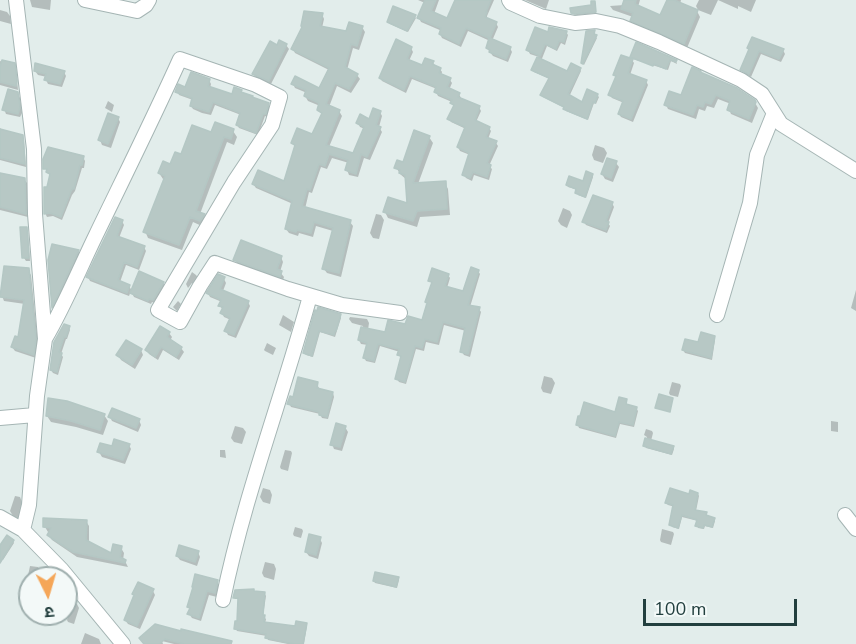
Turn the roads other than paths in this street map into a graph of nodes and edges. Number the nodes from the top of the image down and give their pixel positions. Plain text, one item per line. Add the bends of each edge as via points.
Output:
1 (16, 0) edge
2 (85, 0) edge
3 (149, 0) edge
4 (509, 0) edge
5 (774, 113) junction
6 (856, 171) edge
7 (310, 296) junction
8 (400, 313) dead end
9 (717, 315) dead end
10 (45, 339) junction
11 (35, 415) junction
12 (0, 418) edge
13 (845, 515) dead end
14 (0, 517) edge
15 (856, 529) edge
16 (23, 530) junction
17 (222, 600) dead end
18 (123, 644) edge

1 - 10 street via 34,149
2 - 3 street via 136,11
4 - 5 street via 540,16 620,26 659,42 741,80 762,94
5 - 6 street via 781,124
5 - 9 street via 757,155 750,203
7 - 8 street
7 - 10 street via 215,263 180,322 158,310 272,125 280,97 180,59
7 - 17 street
10 - 11 street
11 - 12 street
11 - 16 street via 29,505
13 - 15 street
14 - 16 street
16 - 18 street

